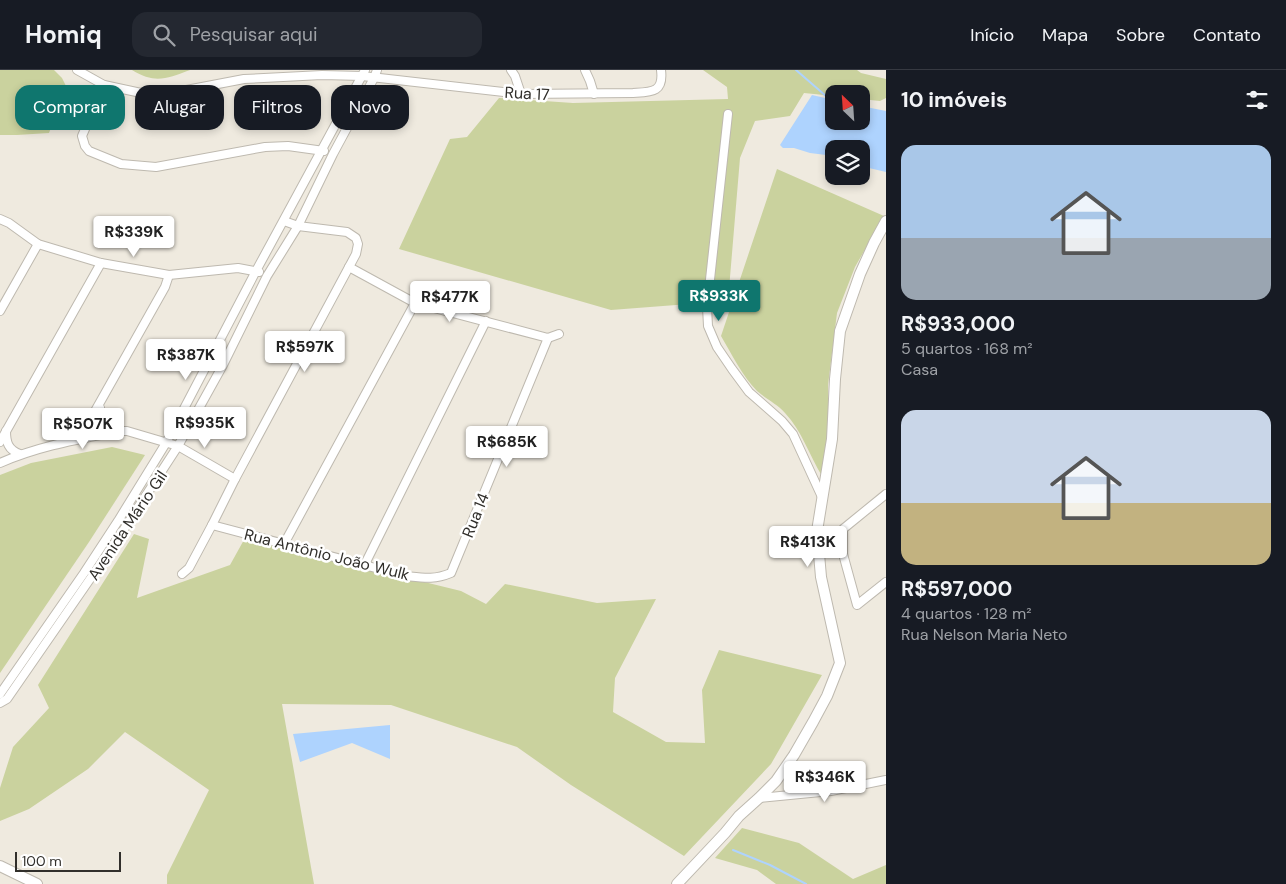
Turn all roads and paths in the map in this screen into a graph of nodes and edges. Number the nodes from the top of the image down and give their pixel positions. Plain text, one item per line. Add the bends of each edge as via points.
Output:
1 (78, 70) edge
2 (511, 70) edge
3 (585, 70) edge
4 (661, 70) edge
5 (363, 73) edge
6 (376, 74) edge
7 (104, 85) edge
8 (125, 90) edge
9 (521, 94) junction
10 (594, 94) junction
11 (728, 114) dead end
12 (85, 130) edge
13 (322, 149) junction
14 (333, 154) junction
15 (0, 219) edge
16 (284, 221) junction
17 (886, 221) edge
18 (298, 226) junction
19 (38, 244) junction
20 (101, 264) junction
21 (349, 267) junction
22 (256, 271) junction
23 (169, 275) junction
24 (267, 276) junction
25 (415, 303) junction
26 (0, 311) edge
27 (486, 321) junction
28 (559, 334) dead end
29 (548, 338) junction
30 (210, 359) junction
31 (223, 365) junction
32 (101, 401) junction
33 (6, 430) junction
34 (109, 433) junction
35 (81, 439) junction
36 (0, 442) edge
37 (166, 443) junction
38 (178, 446) junction
39 (20, 454) junction
40 (0, 463) edge
41 (235, 478) junction
42 (886, 494) edge
43 (822, 497) junction
44 (118, 521) junction
45 (212, 525) junction
46 (127, 526) junction
47 (284, 544) junction
48 (365, 564) junction
49 (182, 574) dead end
50 (443, 576) joint
51 (886, 582) edge
52 (67, 598) junction
53 (74, 603) junction
54 (33, 654) junction
55 (0, 694) edge
56 (0, 703) edge
57 (886, 780) edge
58 (759, 798) junction
59 (0, 866) edge
60 (37, 884) edge
61 (677, 884) edge

1 - 7 street, Rua 17
2 - 9 street
3 - 10 street
4 - 10 street, Rua 17 via 662,80 651,92
5 - 6 street, Rua 17
5 - 8 street, Rua 17 via 244,79 155,96
5 - 13 street, Avenida Mário Gil
6 - 9 street, Rua 17
6 - 14 street, Avenida Mário Gil
9 - 10 street, Rua 17
11 - 43 street via 707,307 708,326 717,347 749,392 793,434
12 - 13 street via 84,146 89,151 121,164 156,167 265,147
13 - 14 street
13 - 16 street, Avenida Mário Gil
14 - 18 street, Avenida Mário Gil
15 - 19 street
16 - 18 street
16 - 22 street, Avenida Mário Gil
17 - 43 street via 860,274 840,331 832,438
18 - 21 street via 347,232 356,238 356,254
18 - 24 street, Avenida Mário Gil
19 - 20 street
19 - 26 street
20 - 23 street
20 - 33 street
21 - 25 street
21 - 41 street
22 - 23 street via 238,268
22 - 24 street
22 - 30 street, Avenida Mário Gil
23 - 32 street
24 - 31 street, Avenida Mário Gil
25 - 27 street
25 - 47 street
27 - 29 street
27 - 48 street
28 - 29 street
29 - 50 street, Rua 14 via 457,560 451,573
30 - 31 street
30 - 37 street, Avenida Mário Gil
31 - 38 street, Avenida Mário Gil
32 - 34 street via 98,424 104,433
32 - 35 street
33 - 36 street
33 - 39 street via 8,445
34 - 35 street
34 - 37 street via 127,431
35 - 39 street
37 - 38 street
37 - 44 street, Avenida Mário Gil
38 - 41 street
38 - 46 street, Avenida Mário Gil
39 - 40 street
41 - 45 street
42 - 51 street via 843,530 843,554 857,605
43 - 58 street via 817,531 821,577 840,663 827,696 794,755
44 - 46 street
44 - 52 street, Avenida Mário Gil
45 - 47 street, Rua Antônio João Wulk
45 - 49 street via 189,568
46 - 53 street, Avenida Mário Gil
47 - 48 street, Rua Antônio João Wulk
48 - 50 street, Rua Antônio João Wulk via 406,576 428,579
52 - 53 street
52 - 54 street, Avenida Mário Gil
53 - 54 street, Avenida Mário Gil
54 - 55 street, Avenida Mário Gil
54 - 56 street, Avenida Mário Gil via 7,699
57 - 58 street via 831,791
58 - 61 street
59 - 60 street

